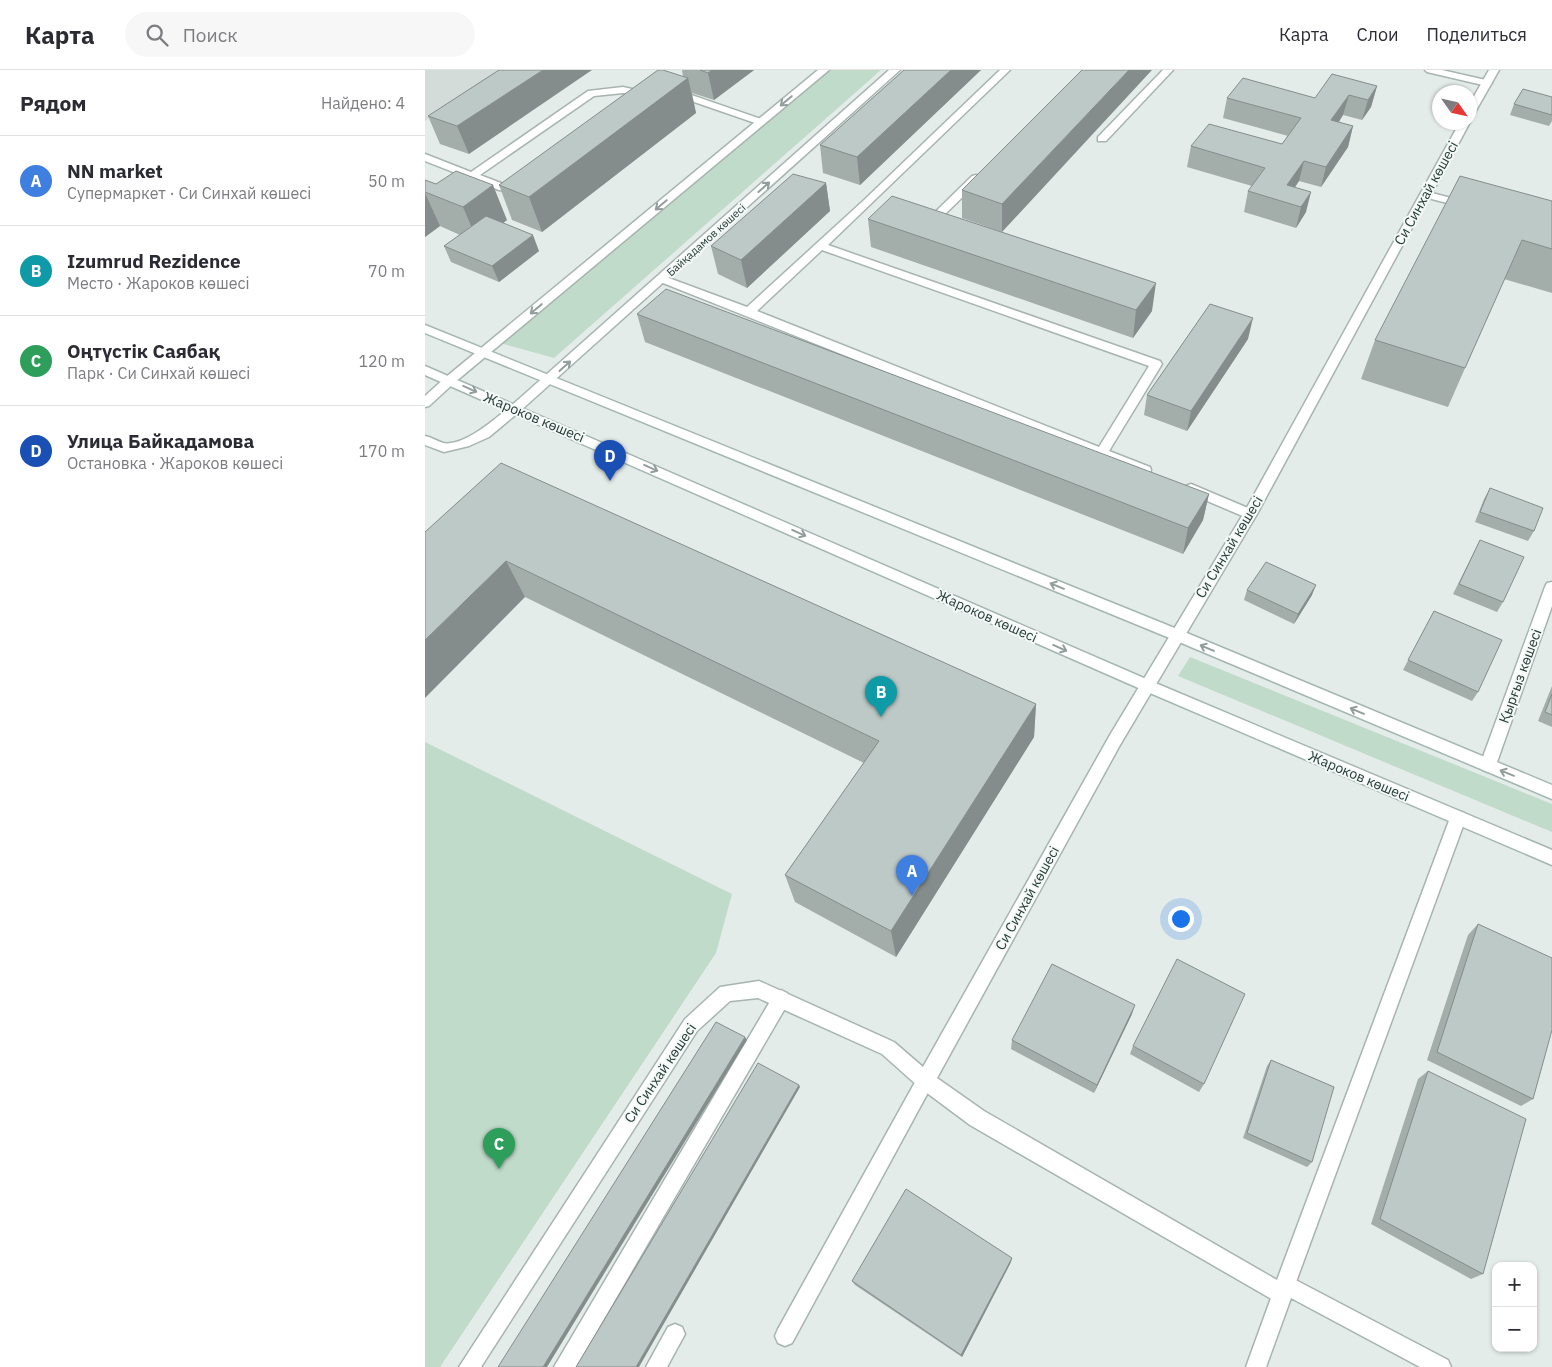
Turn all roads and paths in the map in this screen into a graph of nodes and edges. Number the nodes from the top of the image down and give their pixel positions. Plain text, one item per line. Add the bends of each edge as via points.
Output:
1 (824, 70) edge
2 (895, 70) edge
3 (1005, 70) edge
4 (1168, 70) edge
5 (1430, 70) edge
6 (1494, 70) edge
7 (678, 80) edge
8 (1487, 83) junction
9 (1477, 100) edge
10 (647, 104) edge
11 (761, 122) junction
12 (1461, 130) edge
13 (1101, 139) edge
14 (425, 158) edge
15 (985, 168) edge
16 (473, 175) junction
17 (532, 187) edge
18 (1425, 194) junction
19 (1479, 209) edge
20 (911, 218) edge
21 (821, 246) junction
22 (662, 279) junction
23 (749, 312) junction
24 (425, 329) edge
25 (482, 353) junction
26 (425, 370) edge
27 (450, 380) junction
28 (549, 380) junction
29 (425, 403) edge
30 (515, 410) junction
31 (425, 440) edge
32 (1102, 452) junction
33 (1154, 474) edge
34 (1180, 485) edge
35 (1250, 514) junction
36 (1552, 587) edge
37 (1177, 635) junction
38 (1148, 686) junction
39 (1488, 766) junction
40 (1552, 792) edge
41 (1459, 818) junction
42 (1552, 858) edge
43 (781, 999) junction
44 (925, 1081) junction
45 (1284, 1290) junction
46 (675, 1334) dead end
47 (785, 1336) dead end
48 (469, 1367) edge
49 (564, 1367) edge
50 (656, 1367) edge
51 (1256, 1367) edge
52 (1441, 1367) edge

1 -> 11 street
22 -> 2 street, Байқадамов көшесі
3 - 21 street via 872,204
4 - 13 street
5 - 8 street
6 - 8 street
7 - 11 street via 666,90
8 - 9 street
10 - 16 street via 656,97 623,90 591,93
11 -> 25 street
12 - 18 street, Си Синхай көшесі
14 - 16 street
15 - 20 street via 929,224
16 - 17 street via 516,191
18 - 19 street
18 - 35 street, Си Синхай көшесі
21 - 23 street
21 - 32 street via 1157,364
22 - 23 street
28 -> 22 street, Байқадамов көшесі
23 - 32 street
24 - 25 street
25 - 27 street
25 - 28 street
26 - 27 street, Жароков көшесі
27 - 29 street
27 -> 30 street, Жароков көшесі
28 - 30 street, Байқадамов көшесі
37 -> 28 street
30 - 31 street, Байқадамов көшесі via 485,434 465,443 444,448
30 -> 38 street, Жароков көшесі
32 - 33 street
34 - 35 street
35 - 37 street, Си Синхай көшесі
36 - 39 street, Қырғыз көшесі
37 - 38 street, Си Синхай көшесі
39 -> 37 street
38 - 41 street, Жароков көшесі
38 - 44 street, Си Синхай көшесі
40 -> 39 street
41 - 42 street, Жароков көшесі
41 - 45 street
43 - 44 street, Си Синхай көшесі via 888,1048
43 - 48 street, Си Синхай көшесі via 759,989 727,993 691,1025
43 - 49 street
44 - 45 street via 977,1118
44 - 47 street
45 - 51 street
45 - 52 street
46 - 50 street

